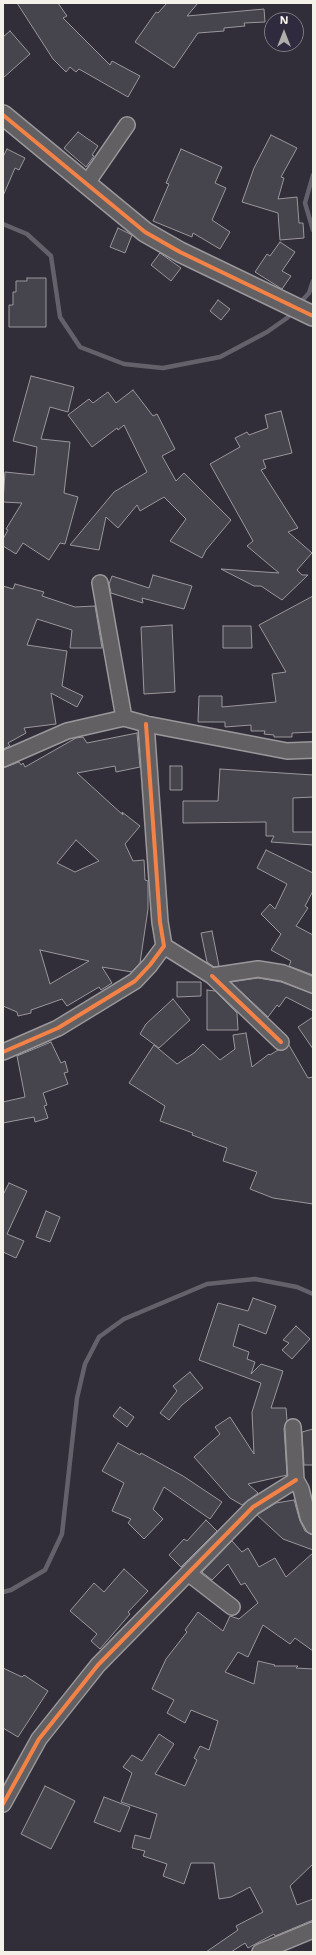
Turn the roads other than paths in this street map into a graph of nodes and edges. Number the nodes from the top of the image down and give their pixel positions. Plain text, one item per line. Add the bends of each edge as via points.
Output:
1 (3, 115) edge
2 (127, 125) dead end
3 (87, 183) junction
4 (309, 314) edge
5 (100, 583) dead end
6 (124, 718) junction
7 (146, 724) junction
8 (313, 750) edge
9 (3, 759) edge
10 (164, 946) junction
11 (212, 976) junction
12 (313, 985) edge
13 (281, 1042) dead end
14 (3, 1052) edge
15 (293, 1427) dead end
16 (296, 1480) junction
17 (313, 1526) edge
18 (188, 1573) junction
19 (232, 1607) dead end
20 (3, 1804) edge
21 (313, 1930) edge
22 (260, 1952) edge

1 - 3 street
2 - 3 street
3 - 4 street via 145,232 180,252
5 - 6 street
6 - 7 street
6 - 9 street via 67,731
7 - 8 street via 287,751
7 - 10 street via 160,922
10 - 11 street
10 - 14 street via 135,982 58,1028
11 - 12 street via 258,969 283,973
11 - 13 street
15 - 16 street
16 - 17 street
16 - 18 street via 253,1507
18 - 19 street
18 - 20 street via 98,1665 39,1739
21 - 22 street

